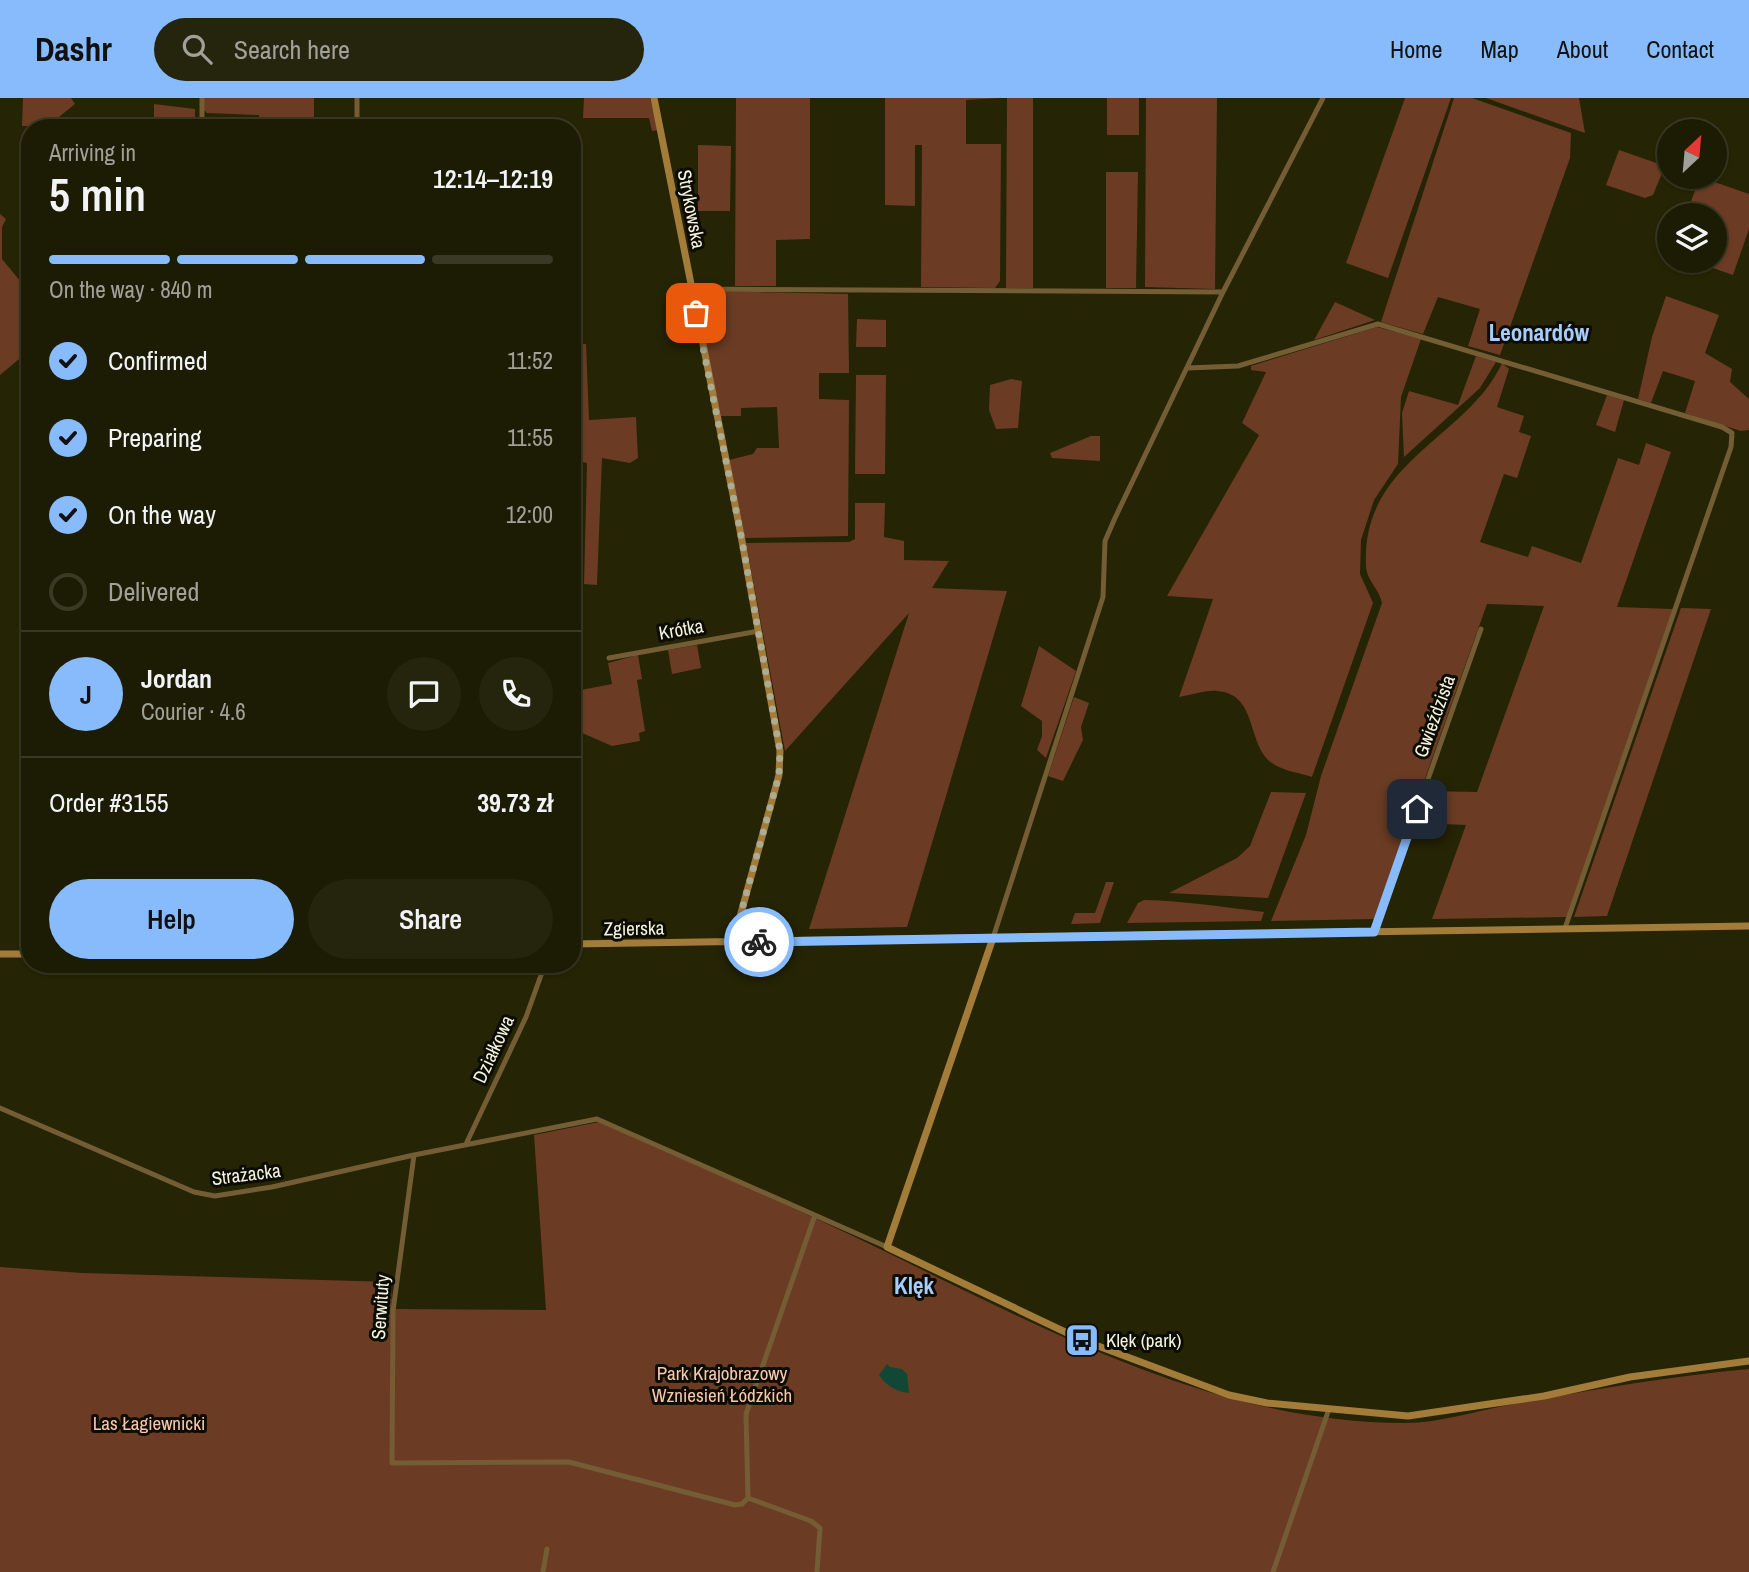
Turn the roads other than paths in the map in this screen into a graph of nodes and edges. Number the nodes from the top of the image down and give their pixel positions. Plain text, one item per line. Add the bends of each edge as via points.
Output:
1 (202, 98) edge
2 (356, 98) edge
3 (654, 98) edge
4 (1323, 98) edge
5 (202, 119) edge
6 (357, 119) edge
7 (691, 289) junction
8 (1223, 292) junction
9 (1187, 368) junction
10 (1481, 629) dead end
11 (759, 631) junction
12 (609, 658) dead end
13 (1749, 926) edge
14 (1565, 928) junction
15 (1374, 932) junction
16 (993, 938) junction
17 (733, 942) junction
18 (581, 944) edge
19 (0, 954) edge
20 (21, 954) edge
21 (542, 973) edge
22 (0, 1108) edge
23 (466, 1144) junction
24 (414, 1155) junction
25 (815, 1215) junction
26 (887, 1247) junction
27 (1749, 1361) edge
28 (1329, 1409) junction
29 (748, 1498) junction
30 (547, 1549) dead end
31 (543, 1572) edge
32 (817, 1572) edge
33 (1273, 1572) edge

1 - 5 street
2 - 6 street
3 - 7 street, Strykowska
4 - 8 street
7 - 8 street
7 - 11 street, Strykowska
8 - 9 street
9 - 14 street via 1238,366 1378,324 1732,433 1731,447
9 - 16 street via 1105,541 1102,597
10 - 15 street, Gwieździsta
11 - 12 street, Krótka
11 - 17 street, Strykowska via 780,768
13 - 14 street, Zgierska
14 - 15 street, Zgierska
15 - 16 street, Zgierska
16 - 17 street, Zgierska
16 - 26 street
17 - 18 street, Zgierska
19 - 20 street
21 - 23 street, Działkowa
22 - 24 street, Strażacka via 209,1196 320,1178
23 - 24 street, Strażacka
23 - 25 street, Strażacka via 597,1119
24 - 29 street, Serwituty via 394,1311 392,1463 550,1460 735,1505
25 - 26 street, Strażacka
25 - 29 street via 746,1414
26 - 28 street via 1061,1331 1151,1367 1241,1398
27 - 28 street via 1648,1374 1530,1399 1420,1415
28 - 33 street
29 - 32 street via 820,1528
30 - 31 street

